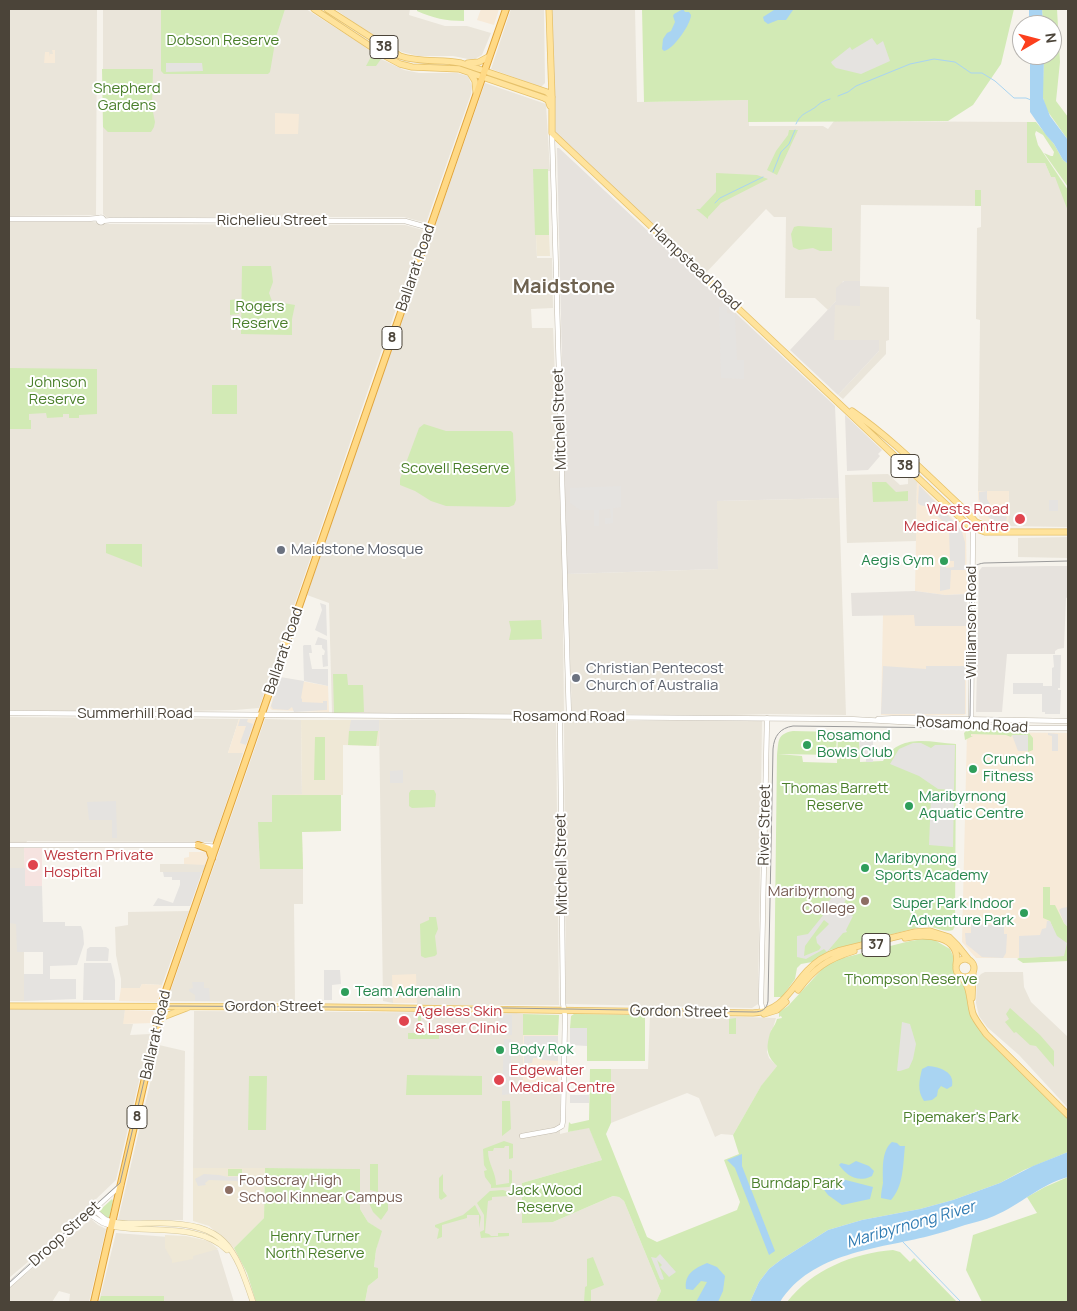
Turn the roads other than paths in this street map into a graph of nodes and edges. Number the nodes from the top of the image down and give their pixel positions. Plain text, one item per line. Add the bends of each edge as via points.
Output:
1 (314, 9) edge
2 (506, 9) edge
3 (549, 9) edge
4 (328, 12) edge
5 (359, 35) junction
6 (389, 51) junction
7 (384, 56) junction
8 (488, 57) junction
9 (407, 62) junction
10 (461, 63) junction
11 (469, 72) junction
12 (483, 74) junction
13 (550, 79) junction
14 (547, 92) junction
15 (476, 94) junction
16 (541, 97) junction
17 (552, 98) junction
18 (551, 120) junction
19 (552, 134) junction
20 (564, 145) junction
21 (552, 149) junction
22 (9, 219) edge
23 (430, 228) junction
24 (839, 402) junction
25 (973, 519) junction
26 (973, 528) junction
27 (1000, 531) junction
28 (1068, 532) edge
29 (9, 713) edge
30 (262, 714) junction
31 (560, 717) junction
32 (569, 717) junction
33 (767, 718) junction
34 (877, 719) junction
35 (961, 719) junction
36 (971, 719) junction
37 (1068, 721) edge
38 (961, 725) junction
39 (971, 726) junction
40 (1068, 728) edge
41 (9, 845) edge
42 (198, 845) junction
43 (216, 847) junction
44 (212, 859) junction
45 (969, 960) junction
46 (956, 965) junction
47 (810, 972) junction
48 (973, 973) junction
49 (960, 976) junction
50 (9, 1006) edge
51 (162, 1006) junction
52 (191, 1006) junction
53 (564, 1010) junction
54 (765, 1012) junction
55 (158, 1022) junction
56 (983, 1030) junction
57 (1068, 1115) edge
58 (522, 1136) dead end
59 (122, 1184) junction
60 (93, 1209) junction
61 (88, 1214) junction
62 (148, 1223) junction
63 (162, 1223) junction
64 (112, 1224) junction
65 (190, 1225) junction
66 (147, 1230) junction
67 (162, 1231) junction
68 (189, 1232) junction
69 (246, 1280) junction
70 (9, 1284) edge
71 (94, 1302) edge
72 (253, 1302) edge

1 - 4 main road, 38
2 - 8 highway, Ballarat Road / 8
3 - 13 main road, Mitchell Street
4 - 5 main road, 38
5 - 6 main road, 38
5 - 7 main road, 38
6 - 7 main road
6 - 9 main road, 38
7 - 9 main road, 38
8 - 10 main road via 476,63
8 - 12 highway, Ballarat Road / 8
9 - 10 main road, 38
9 - 11 main road, 38 via 418,68 455,68
10 - 12 main road, 38
11 - 12 main road, 38
11 - 15 main road via 475,81
12 - 14 main road, 38
12 - 15 highway, Ballarat Road / 8
12 - 16 main road, 38
13 - 14 main road
13 - 17 main road, Mitchell Street
14 - 16 main road
14 - 17 main road
15 - 23 highway, Ballarat Road / 8
16 - 18 main road, Mitchell Street via 549,102
17 - 18 main road, Mitchell Street
18 - 19 main road, Mitchell Street
19 - 20 main road, Hampstead Road / 38
19 - 21 street, Mitchell Street
20 - 21 street via 555,144
20 - 24 main road, Hampstead Road / 38
21 - 32 street, Mitchell Street
22 - 23 street, Richelieu Street via 405,221
23 - 30 highway, Ballarat Road / 8
24 - 25 main road, Hampstead Road / 38 via 880,431
24 - 26 main road, Hampstead Road / 38
25 - 26 main road, Williamson Road
25 - 27 main road, 38
26 - 27 main road, 38 via 985,532
26 - 36 street, Williamson Road
27 - 28 main road, 38
29 - 30 street, Summerhill Road
30 - 31 street, Rosamond Road
30 - 43 highway, Ballarat Road / 8
31 - 32 street, Rosamond Road
31 - 53 street, Mitchell Street
32 - 33 street, Rosamond Road
33 - 34 street, Rosamond Road
33 - 54 street, River Street via 762,992
34 - 35 street, Rosamond Road
34 - 38 street, Rosamond Road
35 - 36 street, Rosamond Road
35 - 38 street
36 - 37 street, Rosamond Road
36 - 39 street, Williamson Road
38 - 39 street, Rosamond Road
39 - 40 street, Rosamond Road
41 - 42 street
42 - 43 street
42 - 44 highway via 209,849
43 - 44 highway, Ballarat Road / 8
44 - 51 highway, Ballarat Road / 8
45 - 46 main road via 962,959
45 - 47 main road, Gordon Street / 37 via 949,937 926,930 838,951 821,959
45 - 48 main road, 37 via 974,967
46 - 47 main road, Gordon Street / 37 via 956,955 948,943 935,936 922,935 841,955
46 - 49 main road, 37
47 - 54 main road, Gordon Street / 37 via 783,1006
48 - 49 main road via 967,977
48 - 56 main road, 37 via 973,1005
49 - 56 main road, 37 via 966,981 973,1014
50 - 51 main road, Gordon Street / 37
51 - 52 main road, Gordon Street / 37
51 - 55 highway, Ballarat Road / 8
52 - 53 main road, Gordon Street / 37
52 - 55 main road
53 - 54 main road, Gordon Street / 37
53 - 58 street, Mitchell Street via 562,1126
55 - 59 highway, Ballarat Road / 8
56 - 57 main road, 37
59 - 60 street, Droop Street
59 - 64 highway, Ballarat Road / 8
60 - 61 street, Droop Street
60 - 64 street
61 - 64 street via 103,1223
61 - 70 street, Droop Street
62 - 63 main road
62 - 64 main road
62 - 66 main road
63 - 65 main road
63 - 67 main road
64 - 66 main road
64 - 71 highway, Ballarat Road / 8
65 - 68 main road
65 - 69 main road via 208,1231 225,1243 239,1261
66 - 67 main road
67 - 68 main road
68 - 69 main road via 210,1238 224,1247
69 - 72 main road

